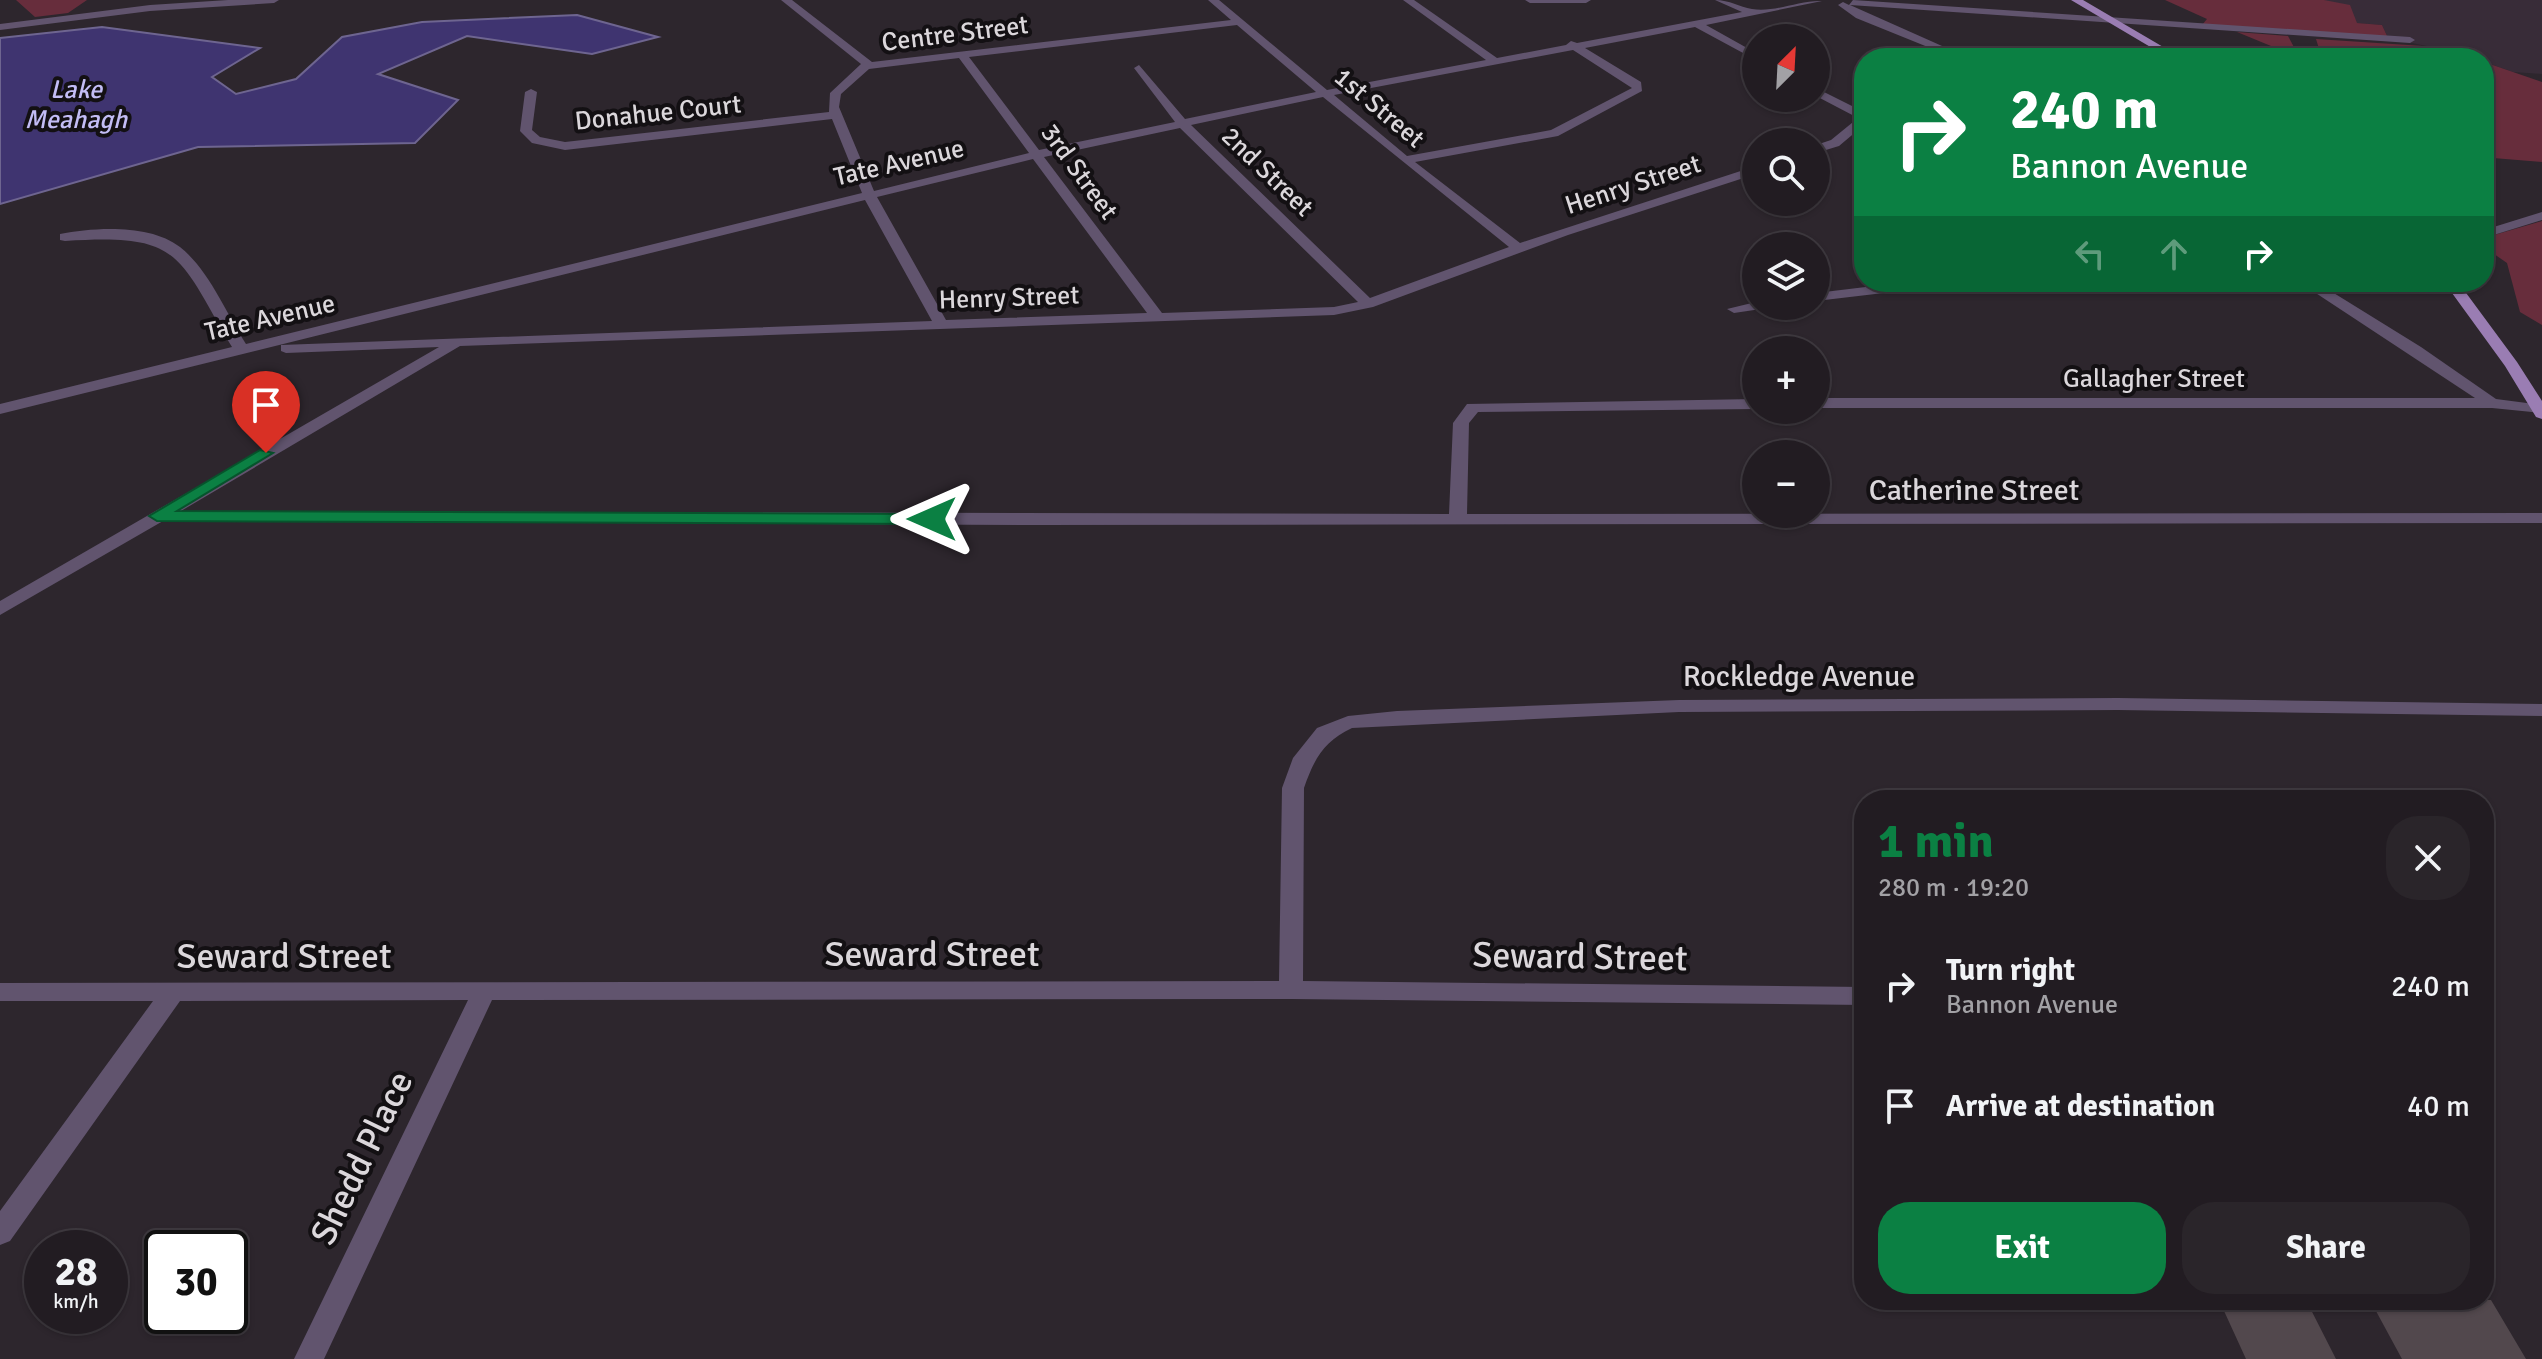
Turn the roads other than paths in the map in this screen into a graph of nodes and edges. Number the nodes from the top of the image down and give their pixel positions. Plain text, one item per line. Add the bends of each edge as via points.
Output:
1 (274, 0) edge
2 (786, 0) edge
3 (1213, 0) edge
4 (1408, 0) edge
5 (1530, 0) edge
6 (1586, 0) edge
7 (1720, 0) edge
8 (2076, 0) edge
9 (1835, 2) edge
10 (1753, 13) junction
11 (2111, 21) junction
12 (1239, 22) junction
13 (1697, 24) junction
14 (0, 27) edge
15 (2410, 40) dead end
16 (1571, 44) junction
17 (1936, 48) edge
18 (2159, 48) edge
19 (1742, 49) edge
20 (962, 55) junction
21 (1494, 61) junction
22 (866, 66) junction
23 (1139, 68) dead end
24 (531, 92) dead end
25 (1327, 93) junction
26 (1830, 99) edge
27 (1854, 112) edge
28 (837, 115) junction
29 (1183, 124) junction
30 (1854, 127) edge
31 (1830, 145) edge
32 (1034, 155) junction
33 (1405, 160) junction
34 (1742, 175) edge
35 (869, 195) junction
36 (2542, 216) edge
37 (2494, 231) edge
38 (65, 237) dead end
39 (1518, 248) junction
40 (1854, 292) edge
41 (2322, 292) edge
42 (2458, 292) edge
43 (1830, 295) edge
44 (1368, 304) junction
45 (1742, 308) edge
46 (1734, 309) dead end
47 (1158, 318) junction
48 (941, 324) junction
49 (455, 343) junction
50 (241, 349) junction
51 (1830, 403) edge
52 (2492, 403) junction
53 (1742, 404) edge
54 (0, 409) edge
55 (2540, 411) edge
56 (157, 516) junction
57 (1458, 518) junction
58 (2542, 518) edge
59 (0, 609) edge
60 (2542, 710) edge
61 (485, 990) junction
62 (1291, 990) junction
63 (0, 992) edge
64 (173, 992) junction
65 (1854, 996) edge
66 (0, 1233) edge
67 (309, 1359) edge

1 - 14 street via 150,8
2 - 22 street via 866,60
3 - 12 street, 1st Street
4 - 21 street
5 - 6 street
7 - 10 street
8 - 11 main road
9 - 10 street, Tate Avenue
9 - 11 street, Tate Avenue
9 - 17 street
10 - 13 street, Tate Avenue
11 - 15 street, Tate Avenue
11 - 18 main road
12 - 20 street, Centre Street
12 - 25 street, 1st Street
13 - 16 street, Tate Avenue
13 - 19 street
16 - 21 street, Tate Avenue
16 - 33 street via 1640,87 1554,133
20 - 22 street, Centre Street
20 - 32 street, 3rd Street
21 - 25 street, Tate Avenue
22 - 28 street via 836,93
23 - 29 street, 2nd Street
24 - 28 street, Donahue Court via 526,131 536,140 565,146
25 - 29 street, Tate Avenue
25 - 33 street, 1st Street
26 - 27 street
28 - 35 street
29 - 32 street, Tate Avenue
29 - 44 street, 2nd Street
30 - 31 street
32 - 35 street, Tate Avenue
32 - 47 street, 3rd Street
33 - 39 street, 1st Street
34 - 39 street, Henry Street
35 - 48 street
35 - 50 street, Tate Avenue
36 - 37 street
38 - 50 street via 150,239 175,250
39 - 44 street, Henry Street
40 - 43 street
41 - 52 street
42 - 55 main road
44 - 47 street, Henry Street via 1334,311
45 - 46 street
47 - 48 street, Henry Street
48 - 49 street, Henry Street
49 - 50 street, Henry Street
49 - 56 street
50 - 54 street, Tate Avenue
51 - 52 street, Gallagher Street
52 - 55 street, Gallagher Street
53 - 57 street via 1476,407 1461,423
56 - 57 street, Catherine Street
56 - 59 street
57 - 58 street, Catherine Street
60 - 62 street, Rockledge Avenue via 2134,704 1679,706 1348,722 1324,733 1304,758 1293,788
61 - 62 street, Seward Street
61 - 64 street, Seward Street
61 - 67 street, Shedd Place
62 - 65 street, Seward Street
63 - 64 street, Seward Street
64 - 66 street

